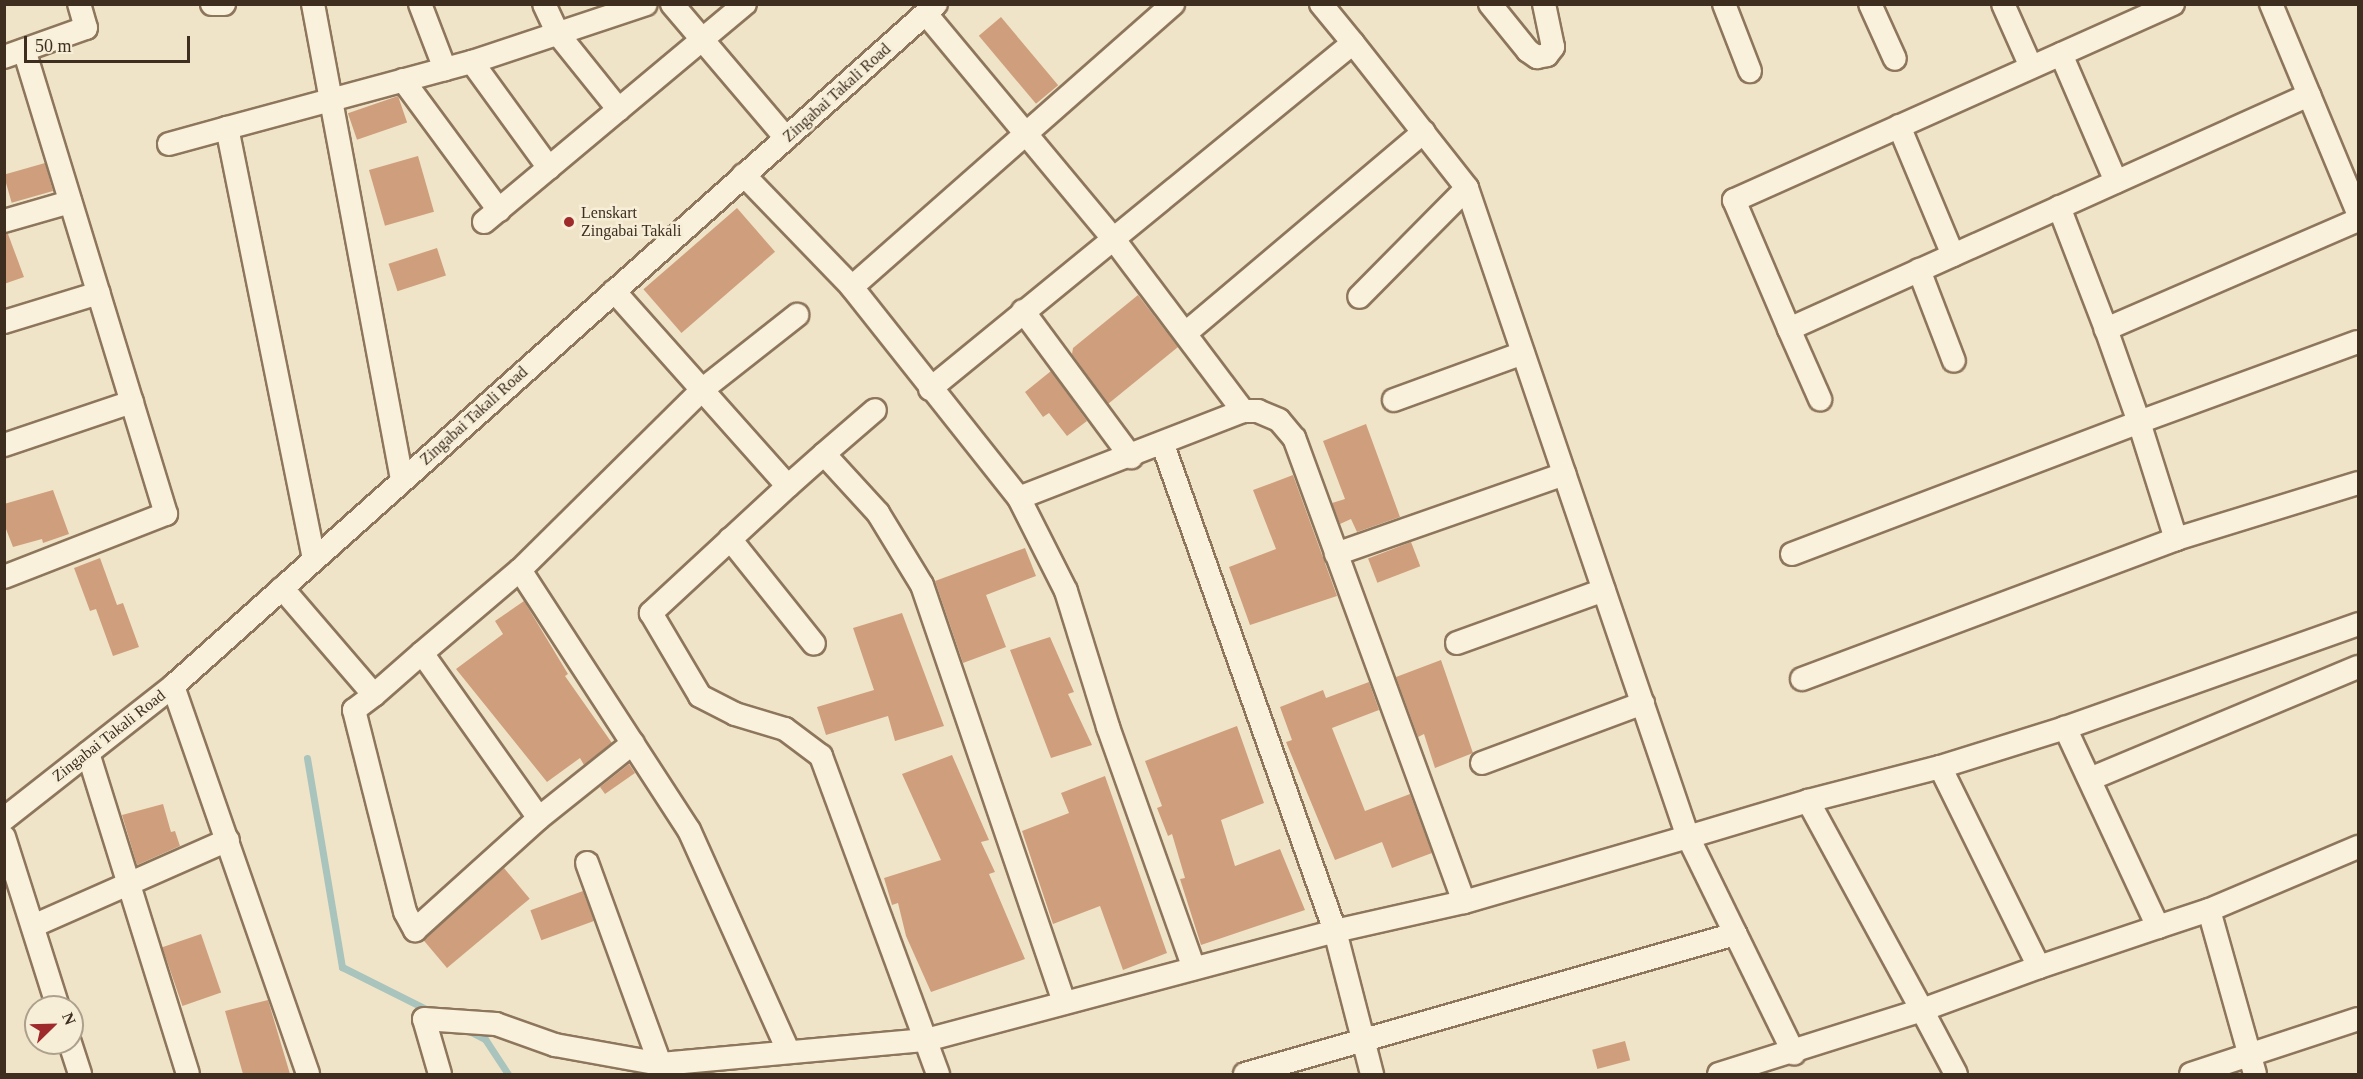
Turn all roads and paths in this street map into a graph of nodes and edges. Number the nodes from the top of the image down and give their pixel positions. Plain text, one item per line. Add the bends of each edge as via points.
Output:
1 (79, 4) edge
2 (212, 4) edge
3 (224, 4) edge
4 (313, 4) edge
5 (420, 4) edge
6 (544, 4) edge
7 (646, 4) edge
8 (672, 4) edge
9 (745, 4) edge
10 (1173, 4) edge
11 (1321, 4) edge
12 (1490, 4) edge
13 (1544, 4) edge
14 (1724, 4) edge
15 (1870, 4) edge
16 (2003, 4) edge
17 (2173, 4) edge
18 (2271, 4) edge
19 (931, 9) edge
20 (558, 34) junction
21 (703, 40) junction
22 (1353, 43) junction
23 (14, 54) edge
24 (2061, 54) junction
25 (1895, 59) dead end
26 (472, 62) junction
27 (2031, 67) junction
28 (445, 69) junction
29 (1750, 71) dead end
30 (403, 80) junction
31 (2309, 95) junction
32 (333, 97) junction
33 (619, 110) junction
34 (1899, 126) junction
35 (227, 128) junction
36 (1027, 131) junction
37 (1424, 132) junction
38 (786, 138) junction
39 (169, 144) dead end
40 (549, 168) junction
41 (744, 175) junction
42 (2116, 182) junction
43 (1467, 188) junction
44 (70, 202) junction
45 (2059, 207) junction
46 (2358, 213) edge
47 (4, 220) edge
48 (2358, 220) edge
49 (1112, 237) junction
50 (1953, 255) junction
51 (1919, 270) junction
52 (852, 287) junction
53 (614, 291) junction
54 (99, 293) junction
55 (1359, 297) dead end
56 (1023, 311) junction
57 (797, 315) dead end
58 (4, 322) edge
59 (1790, 329) junction
60 (2106, 329) junction
61 (1187, 332) junction
62 (2358, 342) edge
63 (1523, 353) junction
64 (1954, 361) dead end
65 (703, 389) junction
66 (930, 389) junction
67 (1820, 399) dead end
68 (1394, 400) dead end
69 (132, 402) junction
70 (875, 410) dead end
71 (1243, 411) junction
72 (2139, 422) junction
73 (4, 445) edge
74 (1163, 445) junction
75 (824, 454) junction
76 (1131, 457) junction
77 (1564, 474) junction
78 (402, 480) junction
79 (2358, 483) edge
80 (788, 486) junction
81 (1018, 498) junction
82 (730, 539) junction
83 (2176, 539) junction
84 (1336, 554) junction
85 (1792, 554) dead end
86 (314, 559) junction
87 (520, 570) junction
88 (4, 577) edge
89 (282, 588) junction
90 (1604, 590) junction
91 (2358, 624) edge
92 (1457, 643) dead end
93 (814, 644) dead end
94 (422, 653) junction
95 (2358, 667) edge
96 (1802, 679) dead end
97 (172, 686) junction
98 (374, 695) junction
99 (1643, 703) junction
100 (2065, 728) junction
101 (633, 743) junction
102 (88, 753) junction
103 (1482, 763) dead end
104 (1940, 767) junction
105 (2090, 779) junction
106 (1808, 801) junction
107 (539, 818) junction
108 (4, 819) edge
109 (4, 837) edge
110 (1688, 837) junction
111 (228, 840) junction
112 (2358, 848) edge
113 (587, 863) dead end
114 (129, 881) junction
115 (1464, 902) junction
116 (2209, 910) junction
117 (33, 926) junction
118 (2158, 927) junction
119 (1335, 931) junction
120 (1736, 934) junction
121 (2039, 967) junction
122 (1194, 969) junction
123 (54, 995) edge
124 (1064, 1003) junction
125 (1922, 1010) junction
126 (2358, 1019) edge
127 (926, 1040) junction
128 (1365, 1043) junction
129 (789, 1052) junction
130 (1794, 1053) junction
131 (74, 1055) edge
132 (2252, 1065) edge
133 (663, 1069) edge
134 (80, 1074) edge
135 (188, 1074) edge
136 (308, 1074) edge
137 (440, 1074) edge
138 (938, 1074) edge
139 (1245, 1074) edge
140 (1372, 1074) edge
141 (1719, 1074) edge
142 (1956, 1074) edge
143 (2191, 1074) edge

1 - 23 street via 86,28
2 - 3 street
4 - 32 street
5 - 28 street
6 - 20 street
7 - 20 street
8 - 21 street
9 - 21 street
10 - 36 street
11 - 22 street
12 - 13 street via 1537,57 1547,55 1553,47
14 - 29 street
15 - 25 street
16 - 27 street
17 - 24 street
18 - 31 street
19 - 36 street
19 - 38 street, Zingabai Takali Road
20 - 26 street
20 - 33 street
21 - 33 street
21 - 38 street
22 - 37 street
22 - 49 street
23 - 44 street
24 - 27 street
24 - 42 street
26 - 28 street
26 - 40 street
27 - 34 street
28 - 30 street
30 - 32 street
30 - 40 street via 492,216
31 - 42 street
31 - 46 street
32 - 35 street
32 - 78 street
33 - 40 street
34 - 50 street
34 - 59 street via 1734,200
35 - 39 street
35 - 86 street
36 - 49 street
36 - 52 street
37 - 43 street
37 - 61 street
38 - 41 street, Zingabai Takali Road
41 - 52 street
41 - 53 street, Zingabai Takali Road
42 - 45 street
43 - 55 street
43 - 63 street
44 - 47 street
44 - 54 street
45 - 50 street
45 - 60 street
48 - 60 street
49 - 56 street
49 - 61 street
50 - 51 street
51 - 59 street
51 - 64 street
52 - 66 street
53 - 65 street
53 - 78 street, Zingabai Takali Road
54 - 58 street
54 - 69 street
56 - 66 street
56 - 76 street
57 - 65 street
59 - 67 street
60 - 72 street
61 - 71 street
62 - 72 street
63 - 68 street
63 - 77 street
65 - 80 street
65 - 87 street
66 - 81 street
69 - 73 street
69 - 88 street via 166,514
70 - 75 street
71 - 74 street
71 - 84 street via 1258,411 1279,420 1294,438
72 - 83 street
72 - 85 street
74 - 76 street
74 - 119 street
75 - 80 street
75 - 124 street via 878,513 922,585
76 - 81 street
77 - 84 street
77 - 90 street
78 - 86 street, Zingabai Takali Road
79 - 83 street
80 - 82 street
81 - 122 street via 1066,591 1108,727
82 - 93 street
82 - 127 street via 651,613 700,696 735,714 784,729 821,756
83 - 96 street
84 - 115 street
86 - 89 street, Zingabai Takali Road
87 - 94 street
87 - 101 street
89 - 97 street, Zingabai Takali Road
89 - 98 street
90 - 92 street
90 - 99 street
91 - 100 street
94 - 98 street
94 - 107 street
95 - 105 street
97 - 102 street, Zingabai Takali Road
97 - 111 street
98 - 107 street via 354,710 405,912 415,930
99 - 103 street
99 - 110 street
100 - 104 street
100 - 105 street
101 - 107 street
101 - 129 street via 689,830
102 - 108 street, Zingabai Takali Road
102 - 114 street
104 - 106 street
104 - 121 street
105 - 118 street
106 - 110 street
106 - 125 street
109 - 117 street
110 - 115 street
110 - 120 street
111 - 114 street
111 - 136 street
112 - 116 street
113 - 133 street
114 - 117 street
114 - 135 street
115 - 119 street
116 - 118 street
116 - 132 street
117 - 123 street
118 - 121 street
119 - 122 street
119 - 128 street
120 - 128 street
120 - 130 street
121 - 125 street
122 - 124 street
124 - 127 street
125 - 130 street
125 - 142 street
126 - 132 street
127 - 129 street
127 - 138 street
128 - 139 street
128 - 140 street
129 - 133 street
130 - 141 street
131 - 134 street
132 - 143 street
133 - 137 street via 555,1045 496,1024 423,1019

